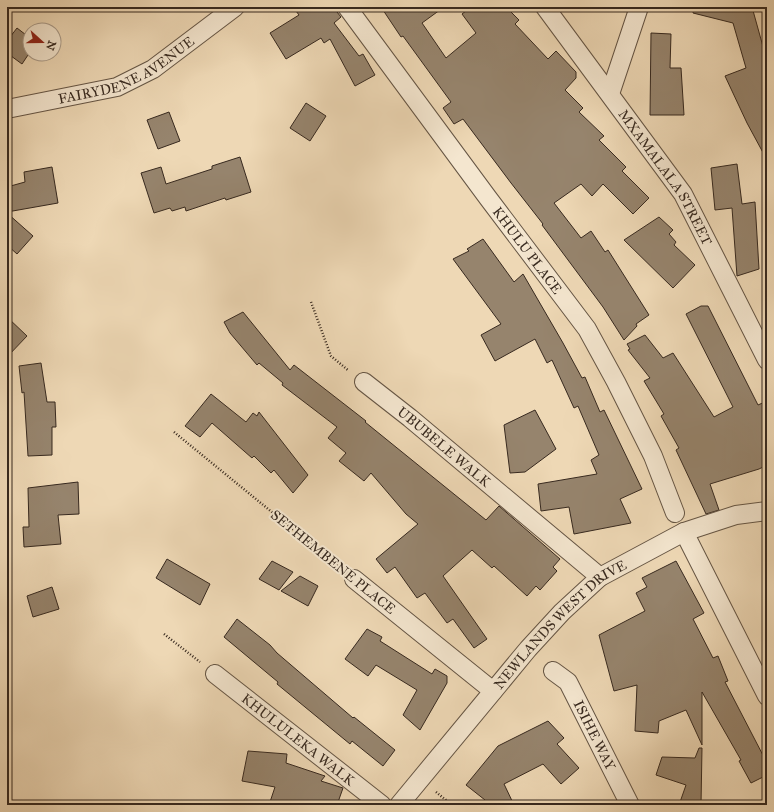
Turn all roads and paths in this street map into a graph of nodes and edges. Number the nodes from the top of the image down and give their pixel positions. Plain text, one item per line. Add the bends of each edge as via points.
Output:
1 (346, 7) edge
2 (545, 7) edge
3 (639, 7) edge
4 (228, 9) edge
5 (610, 94) junction
6 (7, 109) edge
7 (311, 302) dead end
8 (767, 360) edge
9 (364, 382) joint
10 (174, 432) dead end
11 (767, 510) edge
12 (675, 513) dead end
13 (684, 532) junction
14 (600, 577) junction
15 (354, 579) joint
16 (164, 634) dead end
17 (553, 671) dead end
18 (215, 674) joint
19 (493, 691) junction
20 (767, 696) edge
21 (435, 791) dead end
22 (382, 805) edge
23 (399, 805) edge
24 (452, 805) edge
25 (630, 805) edge

1 - 12 street, KHULU PLACE via 587,329 653,456
2 - 5 street, MXAMALALA STREET
3 - 5 street
4 - 6 street, FAIRYDENE AVENUE via 153,69 117,87
5 - 8 street, MXAMALALA STREET via 683,194
7 - 9 path via 331,356
9 - 14 street, UBUBELE WALK
10 - 15 path, SETHEMBENE PLACE
11 - 13 street, NEWLANDS WEST DRIVE via 736,515
13 - 14 street, NEWLANDS WEST DRIVE
13 - 20 street
14 - 19 street, NEWLANDS WEST DRIVE via 562,612
15 - 19 street, SETHEMBENE PLACE
16 - 18 path
17 - 25 street, ISIHE WAY via 568,682
18 - 22 street, KHULULEKA WALK
19 - 23 street, NEWLANDS WEST DRIVE
21 - 24 path

